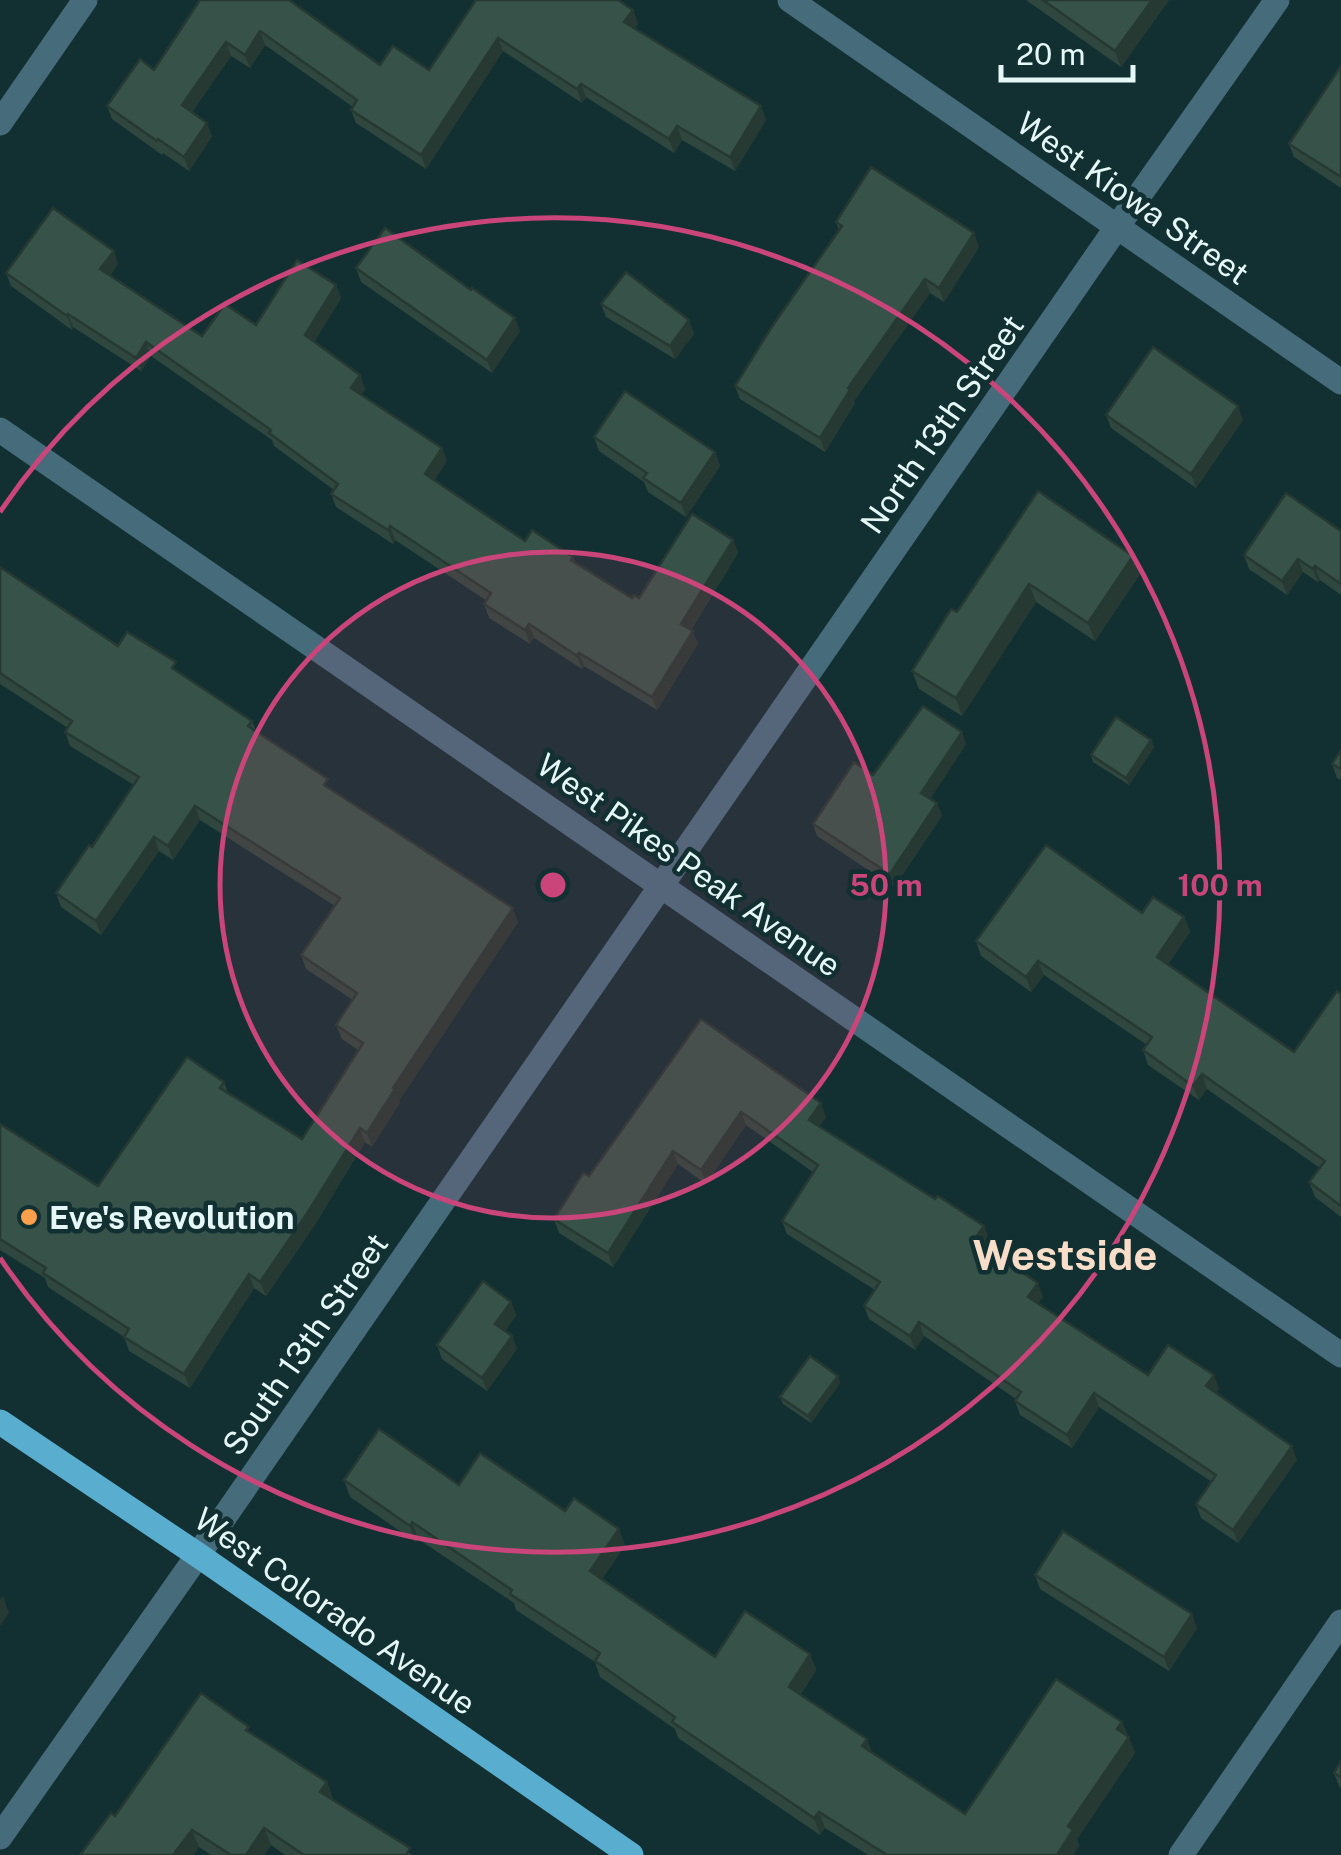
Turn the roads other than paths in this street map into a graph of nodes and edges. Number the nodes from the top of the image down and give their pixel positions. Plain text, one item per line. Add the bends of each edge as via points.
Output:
1 (85, 0) edge
2 (790, 0) edge
3 (1277, 0) edge
4 (0, 123) edge
5 (1117, 227) junction
6 (1341, 382) edge
7 (0, 430) edge
8 (663, 886) junction
9 (1341, 1355) edge
10 (0, 1422) edge
11 (198, 1556) junction
12 (1341, 1622) edge
13 (0, 1838) edge
14 (631, 1855) edge
15 (1181, 1855) edge

1 - 4 street
2 - 5 street, West Kiowa Street
3 - 5 street, North 13th Street
5 - 6 street, West Kiowa Street
5 - 8 street, North 13th Street
7 - 8 street, West Pikes Peak Avenue
8 - 9 street, West Pikes Peak Avenue
8 - 11 street, South 13th Street
10 - 11 main road, West Colorado Avenue
11 - 13 street, South 13th Street
11 - 14 main road, West Colorado Avenue
12 - 15 street

